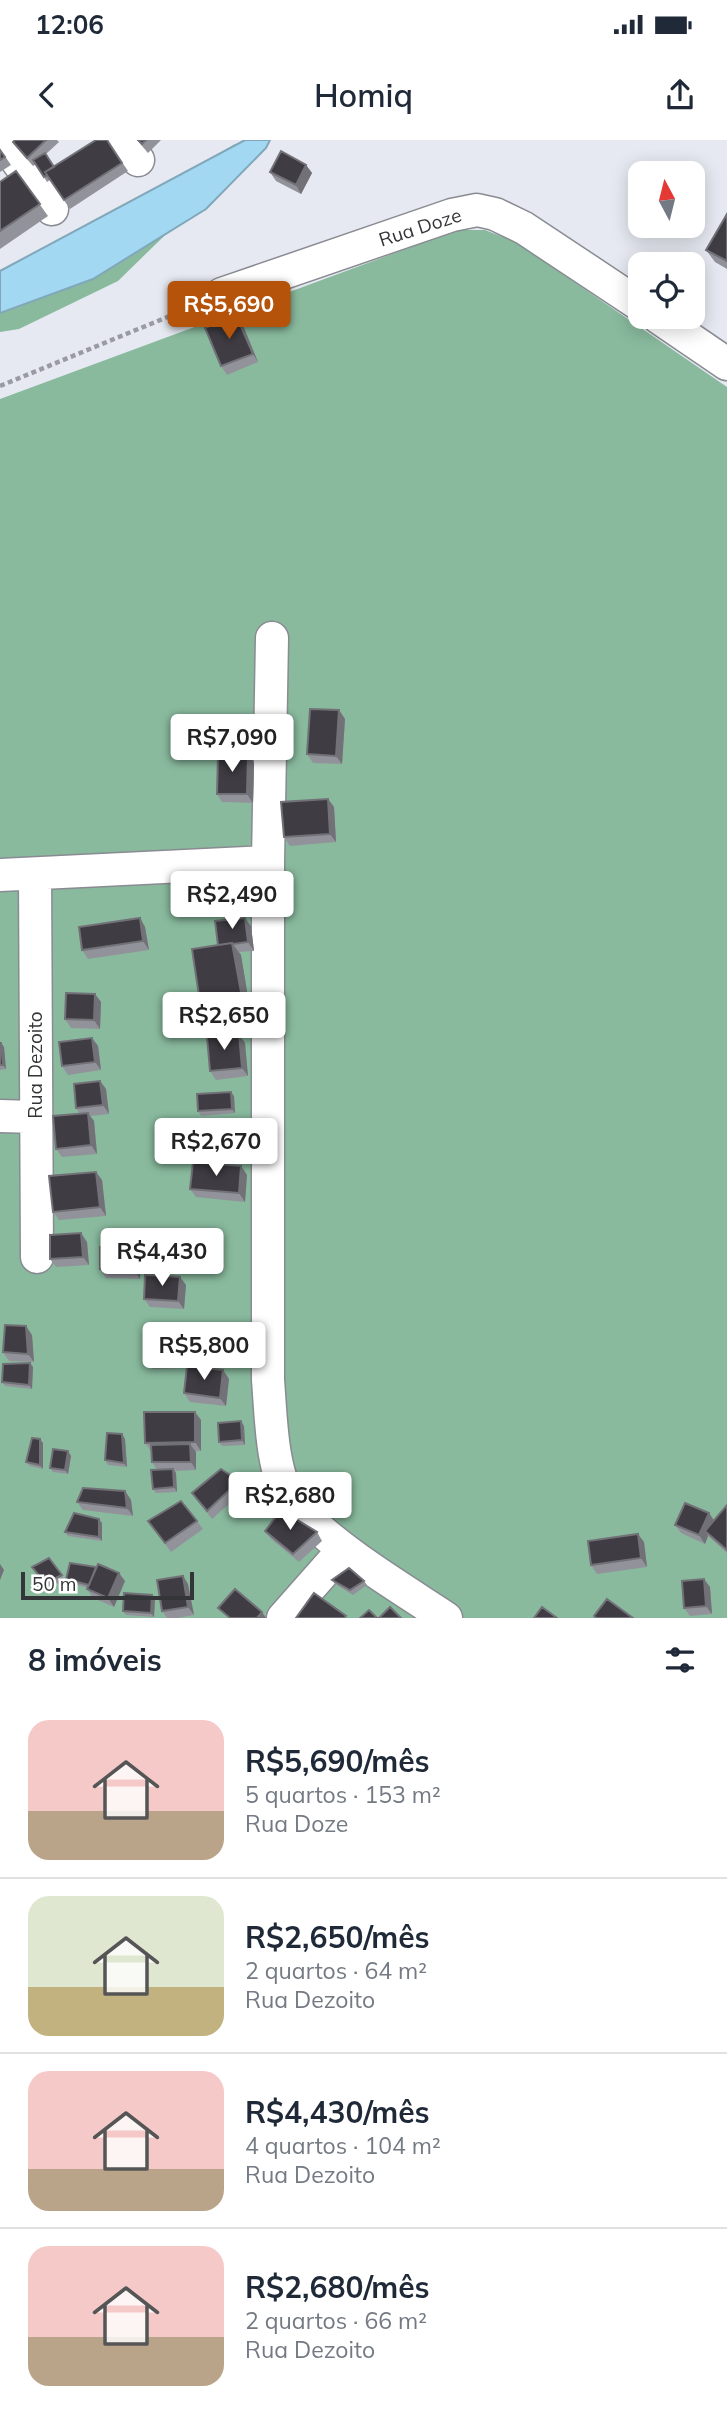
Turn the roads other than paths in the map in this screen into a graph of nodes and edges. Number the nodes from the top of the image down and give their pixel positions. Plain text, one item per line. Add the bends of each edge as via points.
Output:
1 (2, 140) edge
2 (52, 208) dead end
3 (222, 295) road end
4 (628, 297) edge
5 (676, 329) edge
6 (727, 364) edge
7 (272, 638) dead end
8 (268, 862) junction
9 (35, 874) junction
10 (0, 875) edge
11 (0, 1116) edge
12 (35, 1117) junction
13 (37, 1256) dead end
14 (343, 1549) junction
15 (283, 1618) edge
16 (446, 1618) edge

1 - 2 street
3 - 4 street, Rua Doze via 477,210 524,228
5 - 6 street
7 - 8 street
8 - 9 street
8 - 14 street via 268,1380 275,1449 290,1501
9 - 10 street
9 - 12 street, Rua Dezoito
11 - 12 street
12 - 13 street, Rua Dezoito
14 - 15 street
14 - 16 street

